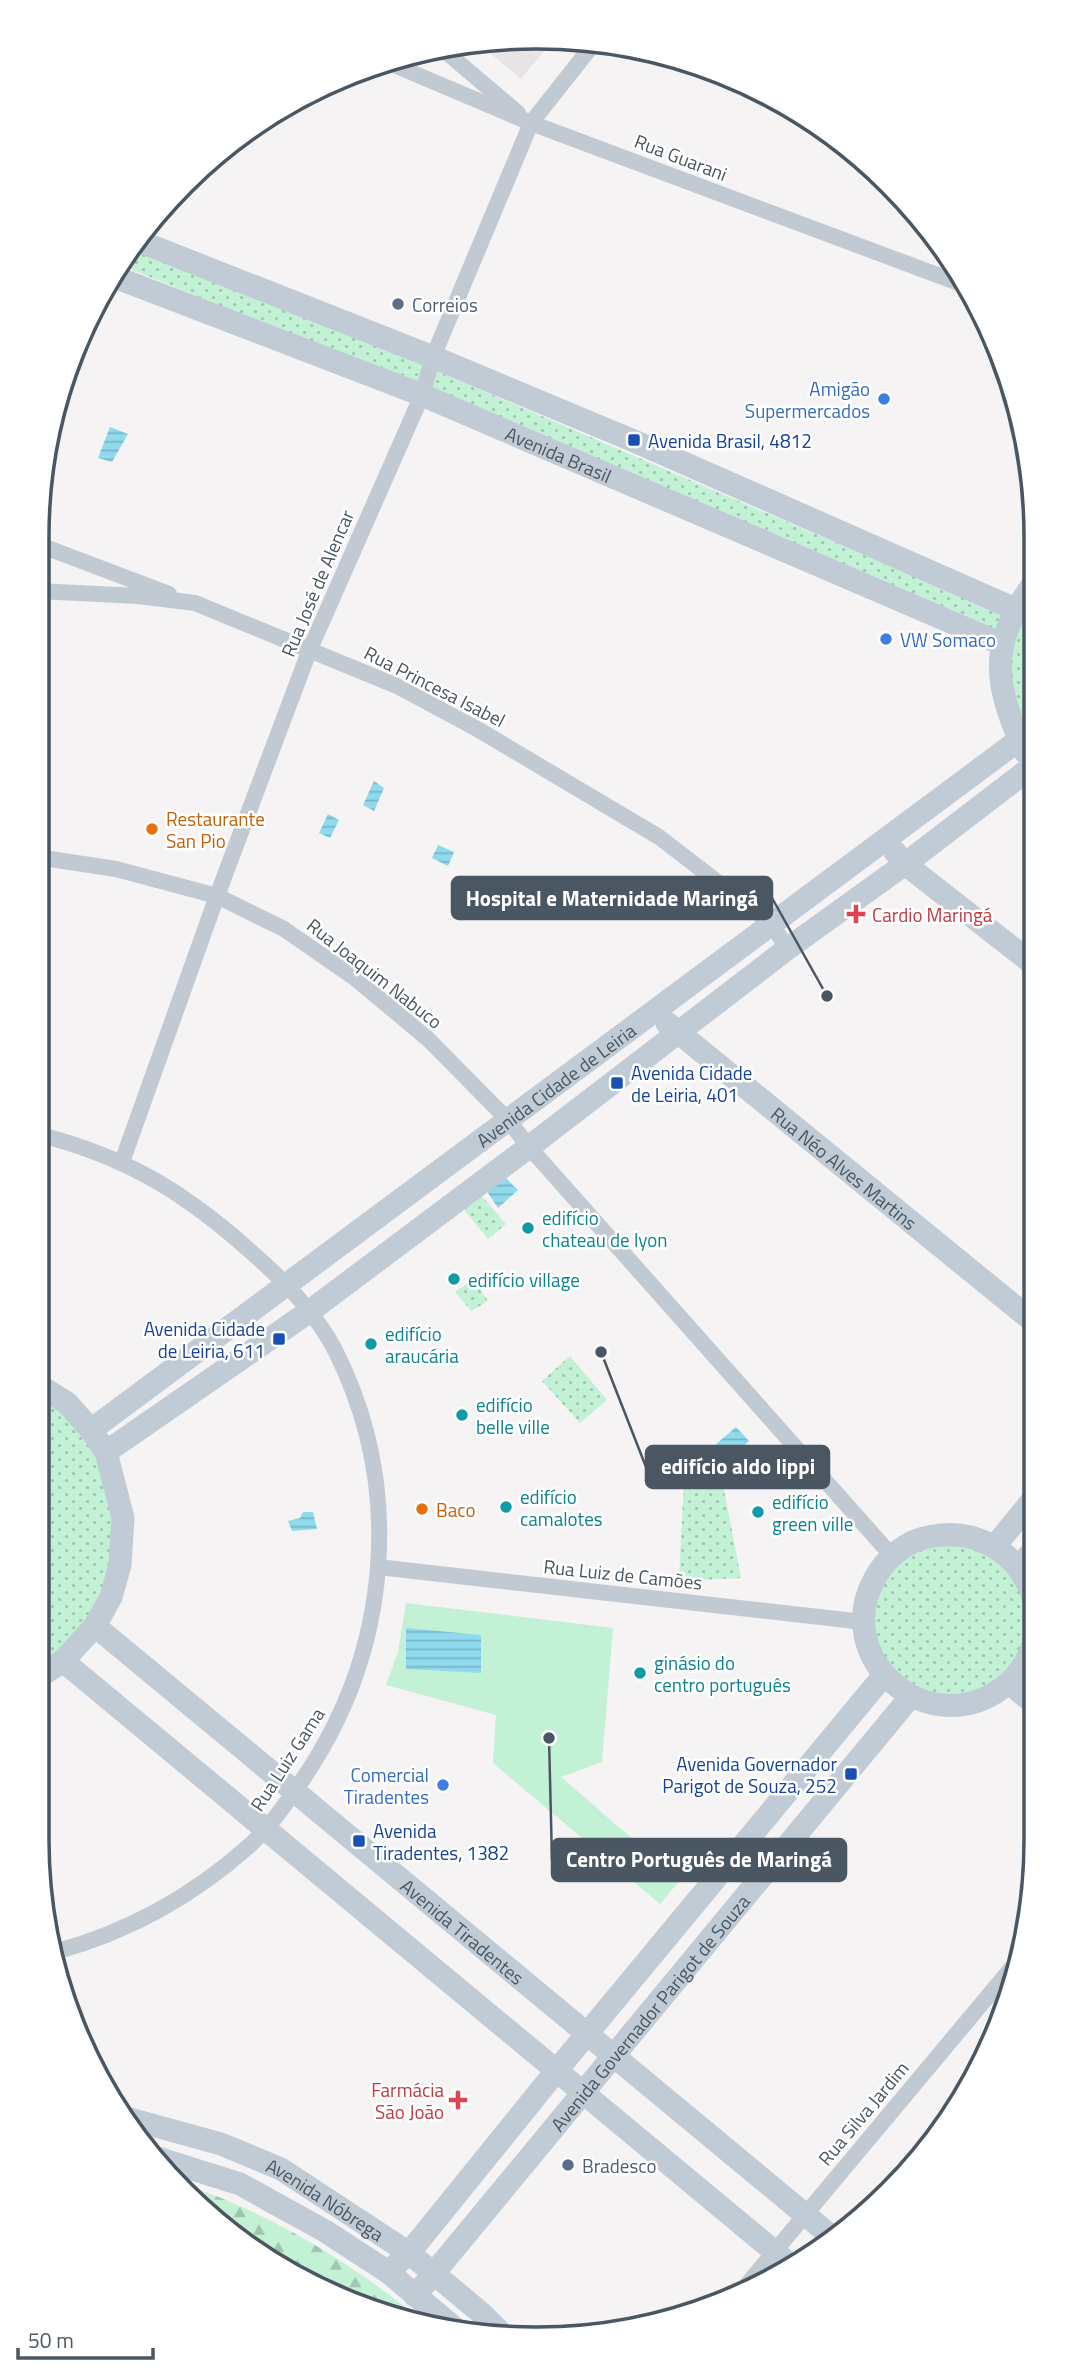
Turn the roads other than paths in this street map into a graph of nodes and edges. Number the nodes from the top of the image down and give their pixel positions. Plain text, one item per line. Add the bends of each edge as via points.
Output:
1 (587, 52) edge
2 (451, 56) edge
3 (402, 68) edge
4 (531, 123) junction
5 (147, 244) edge
6 (122, 280) edge
7 (951, 280) edge
8 (433, 357) junction
9 (422, 395) junction
10 (49, 548) edge
11 (49, 592) edge
12 (1024, 597) edge
13 (195, 603) junction
14 (1015, 609) junction
15 (1002, 644) junction
16 (310, 649) junction
17 (1019, 740) junction
18 (1024, 749) edge
19 (1024, 772) edge
20 (885, 840) junction
21 (49, 859) edge
22 (905, 864) junction
23 (217, 896) junction
24 (772, 923) junction
25 (788, 949) junction
26 (1024, 956) edge
27 (654, 1011) junction
28 (678, 1033) junction
29 (508, 1120) junction
30 (49, 1137) edge
31 (529, 1147) junction
32 (122, 1163) junction
33 (287, 1284) junction
34 (310, 1311) junction
35 (1024, 1314) edge
36 (49, 1392) edge
37 (91, 1430) junction
38 (106, 1452) junction
39 (1024, 1510) edge
40 (995, 1546) junction
41 (892, 1556) junction
42 (1024, 1561) edge
43 (378, 1567) junction
44 (1018, 1568) junction
45 (1024, 1576) edge
46 (864, 1622) junction
47 (95, 1626) junction
48 (63, 1661) junction
49 (1024, 1665) edge
50 (49, 1670) edge
51 (884, 1675) junction
52 (1009, 1683) junction
53 (1024, 1695) edge
54 (911, 1696) junction
55 (294, 1791) junction
56 (266, 1829) junction
57 (62, 1950) edge
58 (1003, 1978) edge
59 (587, 2034) junction
60 (613, 2056) junction
61 (556, 2070) junction
62 (583, 2092) junction
63 (139, 2122) edge
64 (170, 2161) edge
65 (805, 2215) junction
66 (825, 2232) edge
67 (775, 2251) junction
68 (409, 2253) junction
69 (784, 2259) edge
70 (388, 2273) junction
71 (435, 2273) junction
72 (754, 2276) edge
73 (415, 2296) junction
74 (442, 2318) edge
75 (492, 2325) edge

1 - 4 street, Rua José de Alencar
2 - 4 street
3 - 4 street, Rua Guarani
4 - 7 street, Rua Guarani
4 - 8 street, Rua José de Alencar
5 - 8 main road
6 - 9 main road, Avenida Brasil
8 - 9 street, Rua José de Alencar
8 - 14 main road
9 - 15 main road, Avenida Brasil
9 - 16 street, Rua José de Alencar
10 - 13 street
11 - 13 street, Rua Princesa Isabel
12 - 14 main road
13 - 16 street, Rua Princesa Isabel
14 - 15 main road
15 - 17 main road via 1000,680 1006,711
16 - 23 street, Rua José de Alencar
16 - 24 street, Rua Princesa Isabel via 397,686 566,780 659,837
17 - 18 main road
17 - 20 main road, Avenida Cidade de Leiria
19 - 22 main road, Avenida Cidade de Leiria
20 - 22 main road
20 - 24 main road, Avenida Cidade de Leiria
21 - 23 street, Rua Joaquim Nabuco via 116,869
22 - 25 main road, Avenida Cidade de Leiria
22 - 26 main road
23 - 29 street, Rua Joaquim Nabuco via 284,929 356,979 428,1038
23 - 32 street, Rua José de Alencar
24 - 25 street
24 - 27 main road, Avenida Cidade de Leiria
25 - 28 main road, Avenida Cidade de Leiria
27 - 28 main road, Rua Néo Alves Martins
27 - 29 main road, Avenida Cidade de Leiria
28 - 31 main road, Avenida Cidade de Leiria
28 - 35 main road, Rua Néo Alves Martins
29 - 31 street, Rua Joaquim Nabuco
29 - 33 main road, Avenida Cidade de Leiria
30 - 32 street, Rua Luiz Gama
31 - 34 main road, Avenida Cidade de Leiria
31 - 41 street, Rua Joaquim Nabuco
32 - 33 street, Rua Luiz Gama via 177,1192
33 - 34 street, Rua Luiz Gama
33 - 37 main road, Avenida Cidade de Leiria
34 - 38 main road, Avenida Cidade de Leiria
34 - 43 street, Rua Luiz Gama via 334,1348 370,1448 380,1530
36 - 37 main road
37 - 38 main road
38 - 47 main road via 123,1530 120,1565
39 - 40 main road
40 - 41 main road via 960,1534 942,1534 907,1545
40 - 44 main road
41 - 46 main road via 871,1586
42 - 44 main road
43 - 46 street, Rua Luiz de Camões
43 - 55 street, Rua Luiz Gama via 369,1633 353,1686 322,1750
44 - 45 main road
46 - 51 main road via 872,1657
47 - 48 main road
47 - 55 main road, Avenida Tiradentes
48 - 50 main road
48 - 56 main road
49 - 52 main road
51 - 54 main road
51 - 59 main road, Avenida Governador Parigot de Souza
52 - 53 main road
52 - 54 main road via 983,1699 953,1706
54 - 60 main road, Avenida Governador Parigot de Souza
55 - 56 street, Rua Luiz Gama
55 - 59 main road, Avenida Tiradentes
56 - 57 street, Rua Luiz Gama via 193,1890 153,1914
56 - 61 main road
58 - 65 street, Rua Silva Jardim
59 - 60 main road, Avenida Tiradentes
59 - 61 main road, Avenida Governador Parigot de Souza
60 - 62 main road, Avenida Governador Parigot de Souza
60 - 65 main road, Avenida Tiradentes
61 - 62 main road
61 - 68 main road, Avenida Governador Parigot de Souza
62 - 67 main road
62 - 71 main road, Avenida Governador Parigot de Souza
63 - 68 main road, Avenida Nóbrega via 221,2144 281,2169
64 - 70 main road, Avenida Nóbrega via 240,2184 326,2231
65 - 66 main road, Avenida Tiradentes
65 - 67 street, Rua Silva Jardim
67 - 69 main road
67 - 72 street, Rua Silva Jardim
68 - 70 main road, Avenida Governador Parigot de Souza
68 - 71 main road, Avenida Nóbrega
70 - 73 main road, Avenida Nóbrega
71 - 73 main road, Avenida Governador Parigot de Souza
71 - 75 main road, Avenida Nóbrega
73 - 74 main road, Avenida Nóbrega

